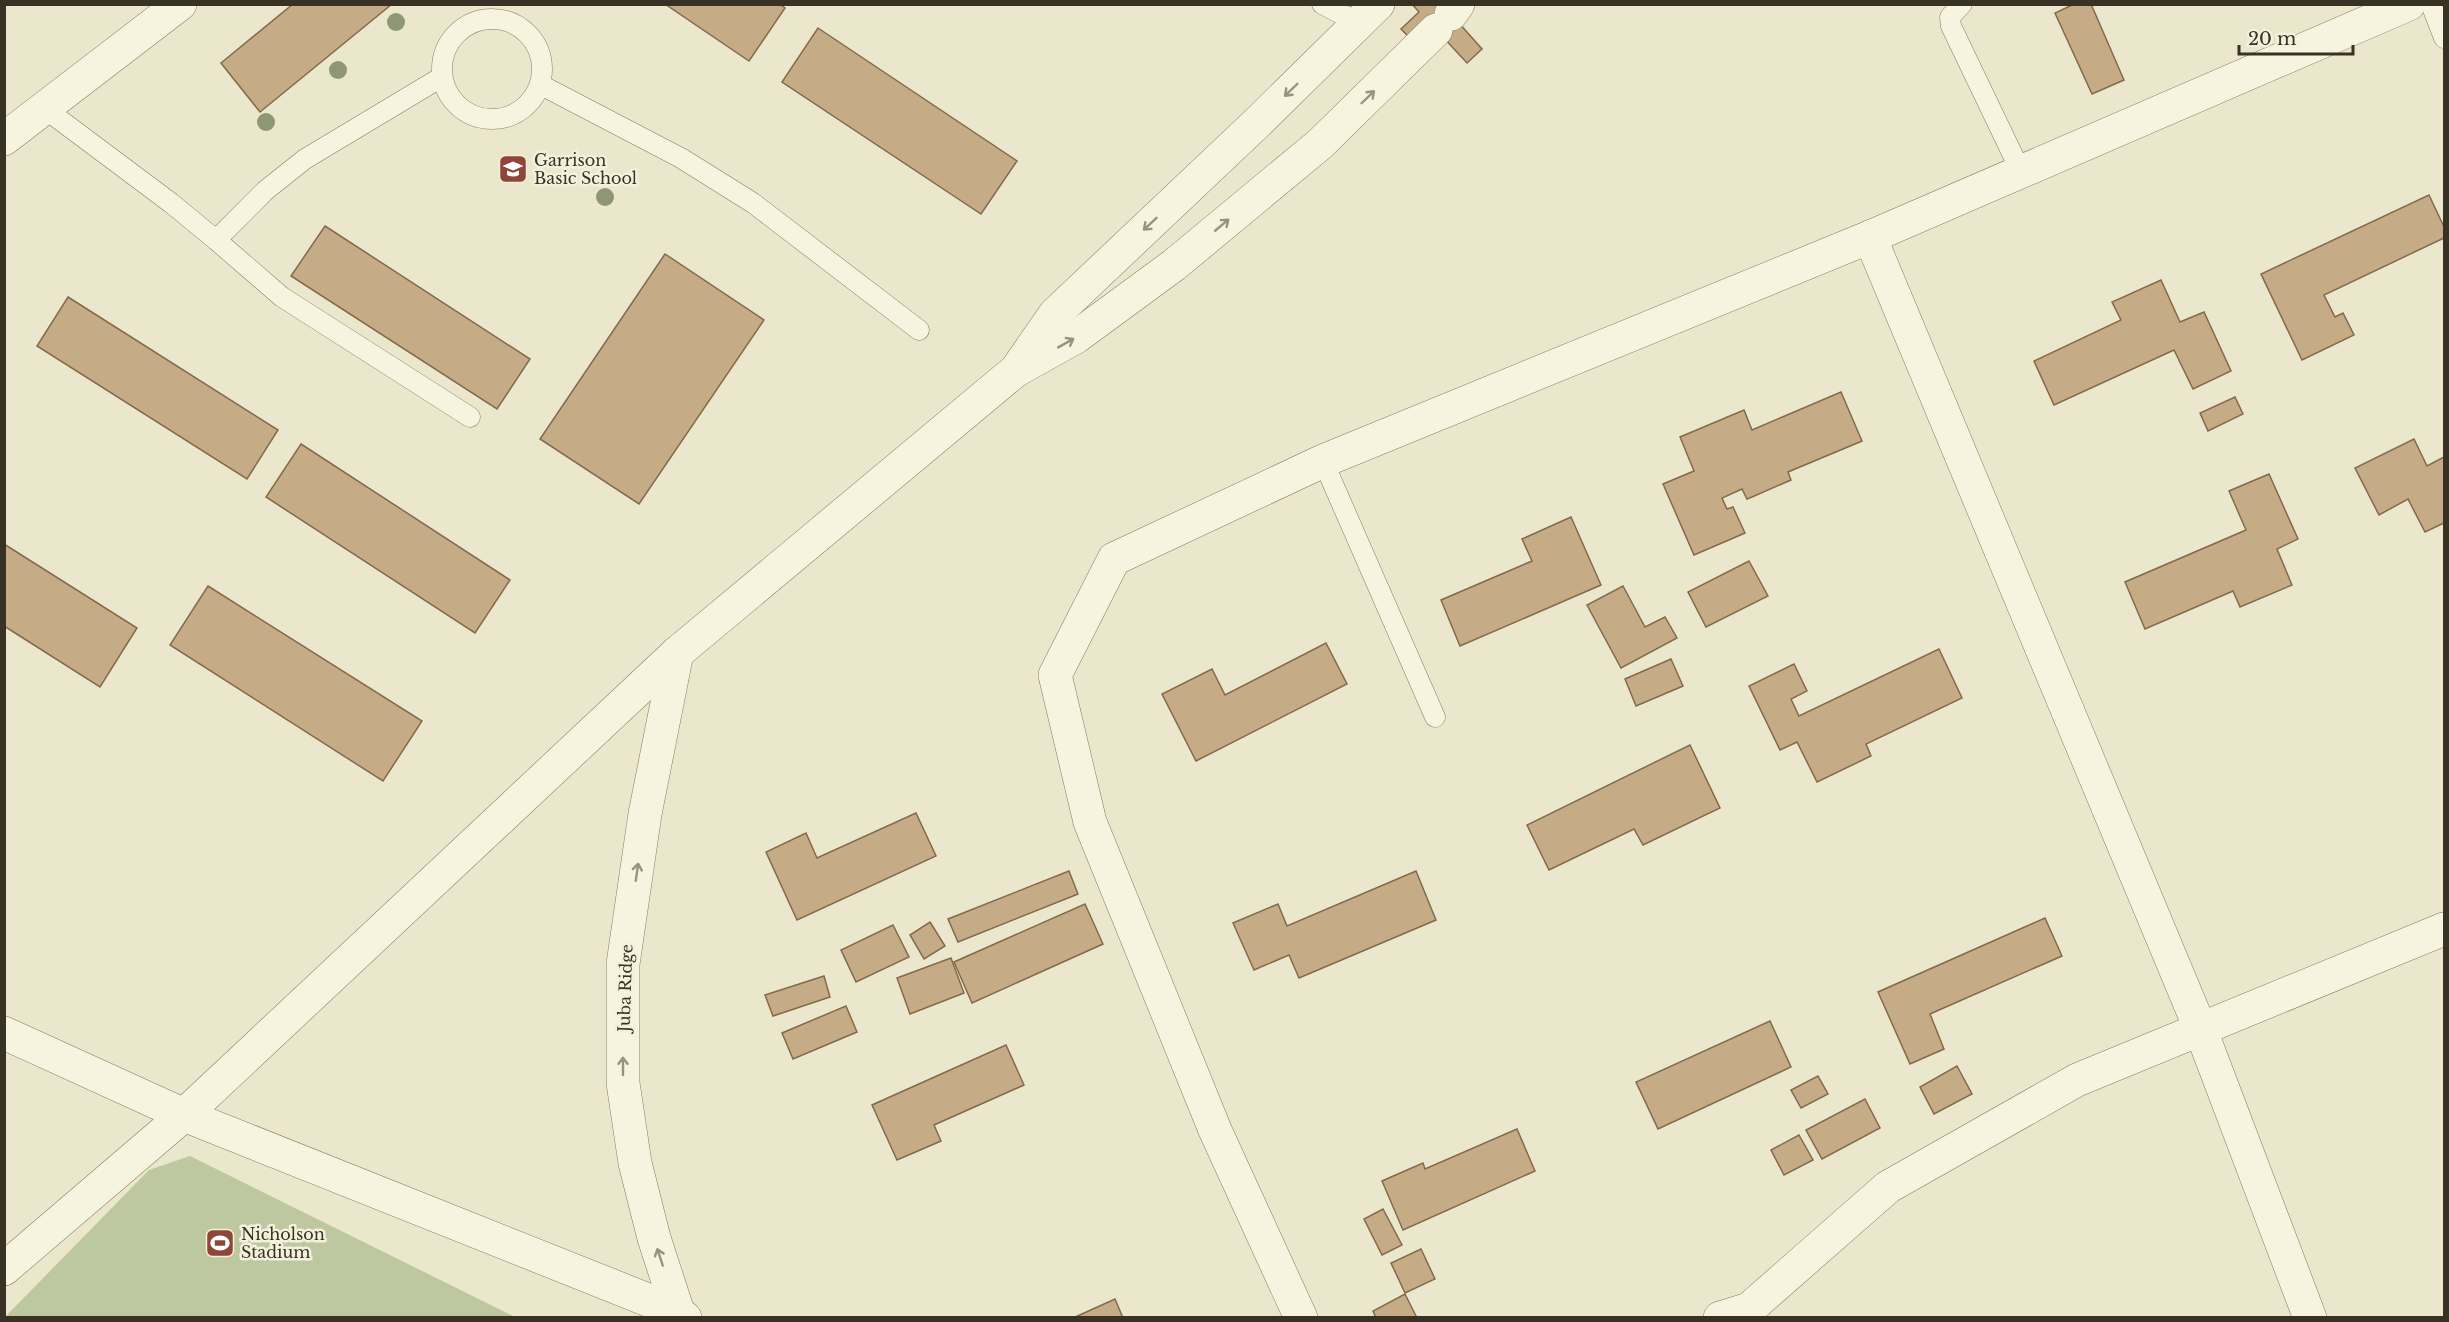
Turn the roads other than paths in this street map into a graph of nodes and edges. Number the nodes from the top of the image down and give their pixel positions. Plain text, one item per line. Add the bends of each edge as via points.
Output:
1 (1322, 4) edge
2 (1962, 4) edge
3 (2409, 4) edge
4 (2431, 4) edge
5 (179, 5) edge
6 (1368, 14) edge
7 (1449, 16) edge
8 (2445, 38) edge
9 (440, 78) junction
10 (541, 85) junction
11 (44, 108) junction
12 (4, 139) edge
13 (2021, 172) junction
14 (1870, 237) junction
15 (216, 240) junction
16 (919, 330) dead end
17 (1015, 371) junction
18 (470, 417) dead end
19 (1323, 461) junction
20 (677, 653) junction
21 (1435, 717) dead end
22 (2445, 929) edge
23 (2200, 1028) junction
24 (4, 1033) edge
25 (184, 1115) junction
26 (4, 1269) edge
27 (682, 1315) edge
28 (1301, 1317) edge
29 (1720, 1317) edge
30 (2310, 1317) edge

1 - 6 lane
2 - 13 lane via 1950,16 1951,26
3 - 13 street
4 - 8 lane
5 - 11 street
6 -> 17 street via 1054,314
17 -> 7 street via 1076,337 1174,265 1320,144
9 - 10 lane via 456,107 488,121 520,112
9 - 10 lane via 443,51 458,30 483,19 509,21 531,35 543,59
9 - 15 lane via 306,159 266,190
10 - 16 lane via 681,158 753,203
11 - 12 street
11 - 15 lane
13 - 14 street
14 - 19 street
14 - 23 street
15 - 18 lane via 282,297
17 - 20 street
19 - 21 lane
19 - 28 street via 1113,559 1055,675 1090,822 1215,1130
20 - 25 street
27 -> 20 street, Juba Ridge via 654,1238 635,1163 623,1083 623,964 645,814
22 - 23 street
23 - 29 street via 2077,1080 1888,1187 1749,1309
23 - 30 street
24 - 25 street
25 - 26 street
25 - 27 street

